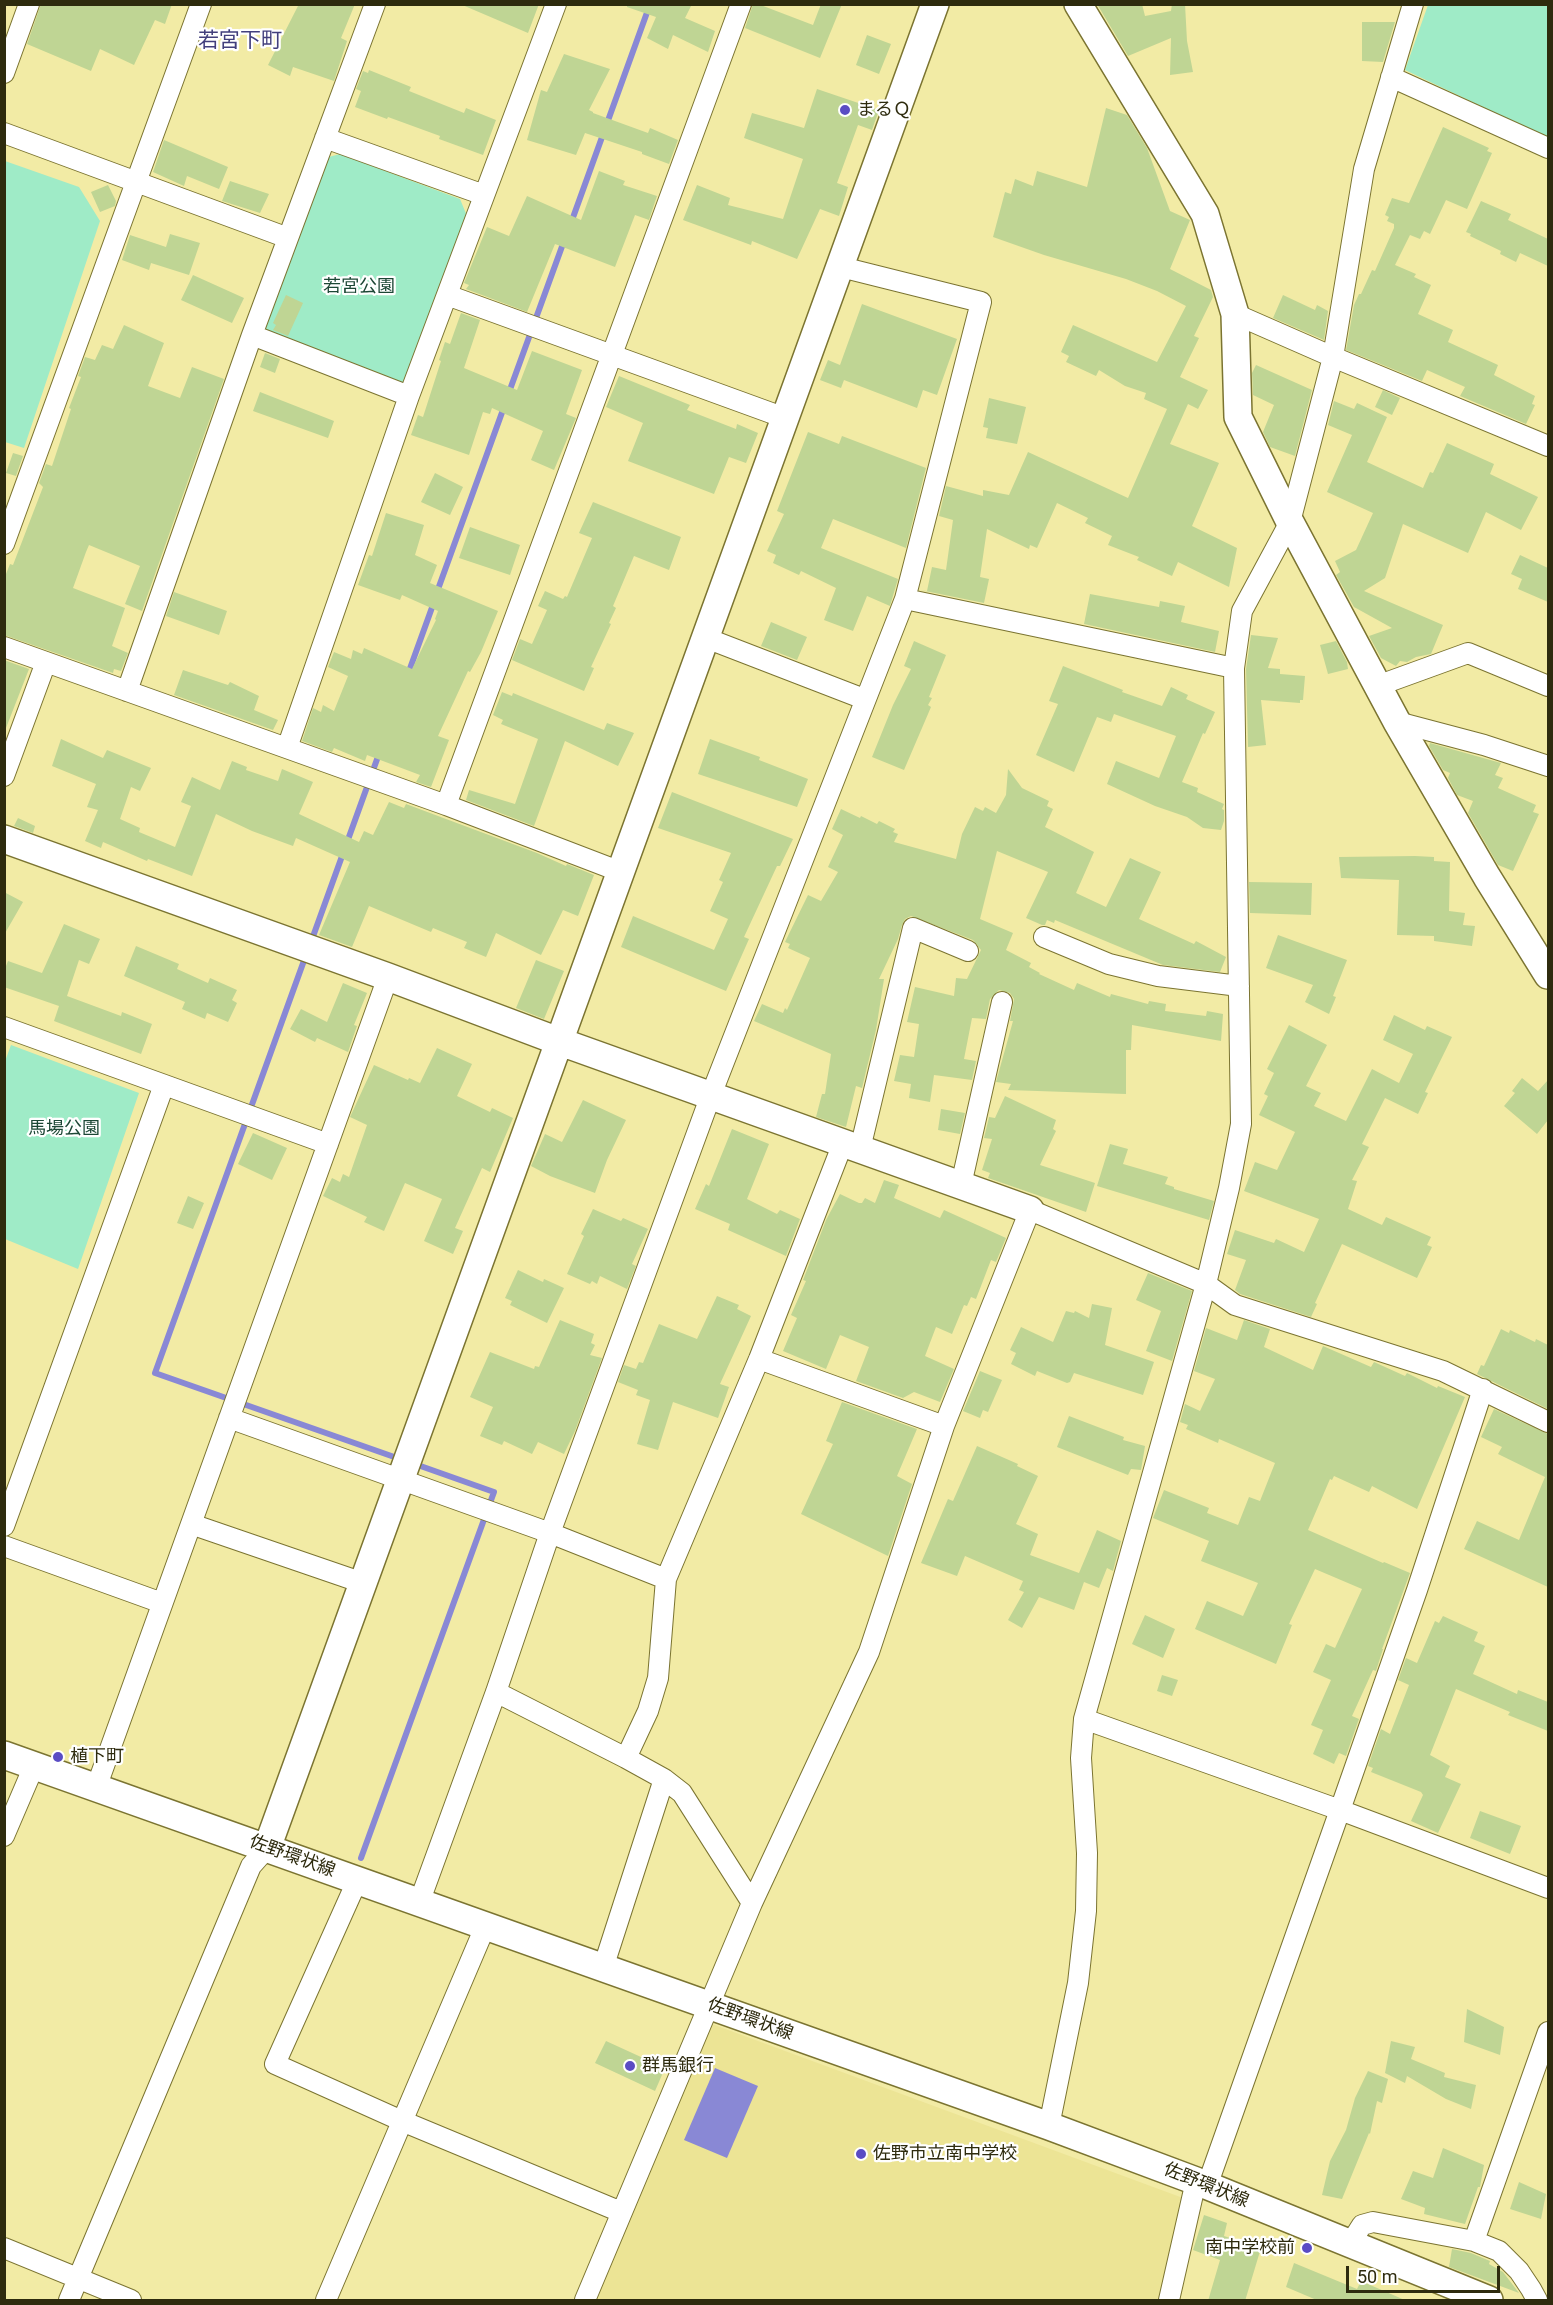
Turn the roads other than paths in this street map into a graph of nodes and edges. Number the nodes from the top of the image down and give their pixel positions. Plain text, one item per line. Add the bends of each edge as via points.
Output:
1 (29, 4) edge
2 (201, 4) edge
3 (375, 4) edge
4 (556, 4) edge
5 (741, 4) edge
6 (935, 4) edge
7 (1078, 4) edge
8 (1413, 4) edge
9 (4, 73) edge
10 (1391, 77) junction
11 (4, 133) edge
12 (325, 138) junction
13 (1548, 148) edge
14 (137, 182) junction
15 (484, 195) junction
16 (288, 238) junction
17 (841, 267) junction
18 (447, 295) junction
19 (1234, 314) junction
20 (252, 335) junction
21 (610, 354) junction
22 (1333, 357) junction
23 (409, 396) junction
24 (785, 418) junction
25 (1548, 446) edge
26 (1290, 522) junction
27 (4, 544) edge
28 (905, 598) junction
29 (706, 638) junction
30 (4, 647) edge
31 (46, 662) junction
32 (1234, 668) junction
33 (1377, 686) junction
34 (1548, 686) edge
35 (127, 691) junction
36 (864, 699) junction
37 (1397, 722) junction
38 (286, 748) junction
39 (1548, 766) edge
40 (4, 776) edge
41 (446, 805) junction
42 (4, 839) edge
43 (621, 872) junction
44 (1044, 937) dead end
45 (968, 951) dead end
46 (1548, 975) edge
47 (388, 977) junction
48 (1239, 986) junction
49 (1002, 1002) dead end
50 (5, 1028) edge
51 (558, 1041) junction
52 (164, 1084) junction
53 (711, 1095) junction
54 (328, 1144) junction
55 (852, 1146) junction
56 (961, 1185) junction
57 (1030, 1210) junction
58 (1206, 1284) junction
59 (759, 1359) junction
60 (1483, 1389) junction
61 (229, 1418) junction
62 (1548, 1422) edge
63 (944, 1426) junction
64 (401, 1479) junction
65 (191, 1524) junction
66 (4, 1526) edge
67 (550, 1533) junction
68 (4, 1546) edge
69 (666, 1579) junction
70 (363, 1583) junction
71 (162, 1603) junction
72 (496, 1692) junction
73 (1084, 1719) junction
74 (4, 1755) edge
75 (626, 1758) junction
76 (34, 1766) junction
77 (664, 1779) junction
78 (96, 1788) junction
79 (1340, 1810) junction
80 (4, 1836) edge
81 (267, 1848) junction
82 (357, 1881) junction
83 (1548, 1888) edge
84 (419, 1903) junction
85 (752, 1903) junction
86 (485, 1927) junction
87 (603, 1968) junction
88 (708, 2004) junction
89 (1548, 2032) edge
90 (402, 2121) junction
91 (1048, 2126) junction
92 (1201, 2184) junction
93 (621, 2212) junction
94 (1474, 2241) junction
95 (1350, 2244) junction
96 (4, 2248) edge
97 (78, 2278) junction
98 (69, 2301) edge
99 (131, 2301) edge
100 (326, 2301) edge
101 (585, 2301) edge
102 (1168, 2301) edge
103 (1489, 2301) edge
104 (1537, 2301) edge

1 - 9 street
2 - 14 street
3 - 12 street
4 - 15 street
5 - 21 street
6 - 17 street
7 - 19 street via 1205,214
8 - 10 street
10 - 13 street
10 - 22 street via 1364,169
11 - 14 street
12 - 15 street
12 - 16 street
14 - 16 street
14 - 27 street
15 - 18 street
16 - 20 street
17 - 24 street
17 - 28 street via 981,302
18 - 21 street
18 - 23 street
19 - 22 street
19 - 26 street via 1238,417
20 - 23 street
20 - 35 street
21 - 24 street
21 - 41 street
22 - 25 street
22 - 26 street
23 - 38 street
24 - 29 street
26 - 32 street via 1242,611
26 - 33 street
28 - 32 street
28 - 36 street
29 - 36 street
29 - 43 street
30 - 31 street
31 - 35 street
31 - 40 street
32 - 48 street
33 - 34 street via 1468,654
33 - 37 street
35 - 38 street
36 - 53 street
37 - 39 street
37 - 46 street
38 - 41 street
41 - 43 street
42 - 47 street
43 - 51 street
44 - 48 street via 1109,964
45 - 55 street via 913,928
47 - 51 street
47 - 54 street
48 - 58 street via 1241,1124
49 - 56 street
50 - 52 street
51 - 53 street
51 - 64 street
52 - 54 street
52 - 66 street
53 - 55 street
53 - 67 street
54 - 61 street
55 - 56 street
55 - 59 street
56 - 57 street
57 - 58 street
57 - 63 street
58 - 60 street via 1234,1305 1443,1371
58 - 73 street
59 - 63 street
59 - 69 street
60 - 62 street
60 - 79 street via 1418,1590
61 - 64 street
61 - 65 street
63 - 85 street via 869,1652
64 - 67 street
64 - 70 street
65 - 70 street
65 - 71 street
67 - 69 street
67 - 72 street
68 - 71 street
69 - 75 street via 658,1678
70 - 81 street
71 - 78 street
72 - 75 street
72 - 84 street
73 - 79 street
73 - 91 street via 1081,1758 1088,1853 1086,1911 1078,1983
74 - 76 street, 佐野環状線
75 - 77 street
76 - 78 street, 佐野環状線
76 - 80 street
77 - 85 street via 682,1793
77 - 87 street
78 - 81 street, 佐野環状線
79 - 83 street
79 - 92 street
81 - 82 street, 佐野環状線
81 - 97 street via 251,1866
82 - 84 street, 佐野環状線
82 - 90 street via 275,2064
84 - 86 street, 佐野環状線
85 - 88 street
86 - 87 street, 佐野環状線
86 - 90 street
87 - 88 street, 佐野環状線
88 - 91 street, 佐野環状線
88 - 93 street
89 - 94 street
90 - 93 street
90 - 100 street
91 - 92 street, 佐野環状線
92 - 95 street, 佐野環状線
92 - 102 street
93 - 101 street
94 - 95 street via 1373,2222 1362,2225
94 - 104 street via 1499,2251 1519,2271
95 - 103 street, 佐野環状線
96 - 97 street
97 - 98 street
97 - 99 street

